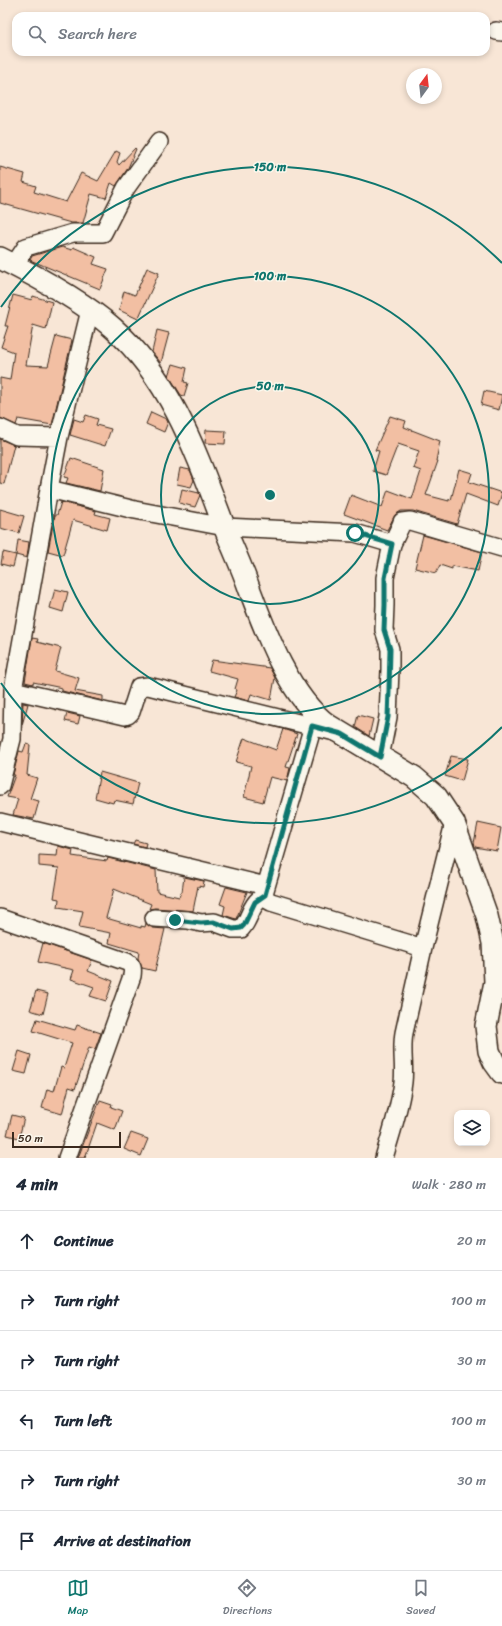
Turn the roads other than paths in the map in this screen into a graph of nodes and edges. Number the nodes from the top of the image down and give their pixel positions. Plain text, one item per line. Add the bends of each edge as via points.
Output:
1 (159, 142) dead end
2 (7, 261) edge
3 (90, 310) junction
4 (0, 428) edge
5 (59, 437) junction
6 (49, 489) junction
7 (225, 527) junction
8 (392, 544) junction
9 (502, 548) edge
10 (13, 690) junction
11 (312, 726) junction
12 (342, 734) junction
13 (380, 757) junction
14 (0, 786) edge
15 (0, 822) edge
16 (454, 823) junction
17 (266, 890) junction
18 (0, 918) edge
19 (154, 918) dead end
20 (422, 948) junction
21 (502, 1073) edge
22 (67, 1158) edge
23 (384, 1158) edge

1 - 2 street via 126,188 103,233 73,233 26,247
2 - 3 street
3 - 5 street
3 - 7 street via 138,353 170,399 208,480
4 - 5 street via 17,436
5 - 6 street
6 - 7 street via 135,510
6 - 10 street
7 - 8 street via 355,533
7 - 12 street via 261,619 303,701 319,718
8 - 9 street via 402,522 410,521
8 - 13 street via 385,578 384,630 390,649 388,717
10 - 11 street via 125,716 131,712 139,688 148,686
10 - 14 street via 12,739
11 - 12 street
11 - 17 street
12 - 13 street
13 - 16 street via 427,788 445,807
15 - 17 street
16 - 20 street
16 - 21 street via 493,943 495,982 486,1026 489,1051
17 - 19 street via 255,902 241,928 233,929 214,922
17 - 20 street via 266,900 271,902
18 - 22 street via 127,962 133,970
20 - 23 street via 403,1042 403,1088

